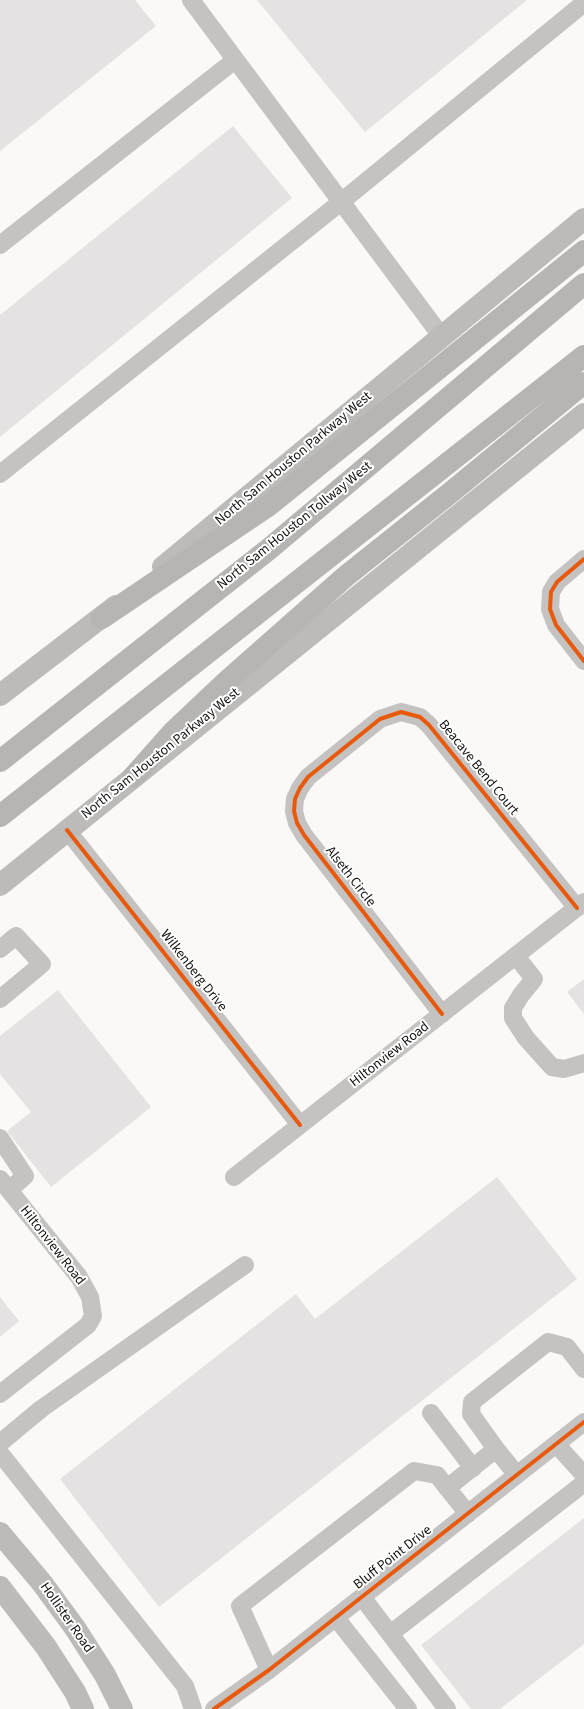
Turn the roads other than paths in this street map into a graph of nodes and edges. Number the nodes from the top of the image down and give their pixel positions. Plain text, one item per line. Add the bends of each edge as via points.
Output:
1 (191, 0) edge
2 (581, 11) edge
3 (236, 60) junction
4 (341, 202) junction
5 (584, 219) edge
6 (0, 246) edge
7 (584, 250) edge
8 (584, 284) edge
9 (442, 337) junction
10 (584, 356) edge
11 (584, 383) edge
12 (584, 414) edge
13 (0, 474) edge
14 (584, 558) edge
15 (102, 618) junction
16 (584, 661) edge
17 (0, 695) edge
18 (338, 753) joint
19 (0, 761) edge
20 (133, 777) junction
21 (0, 816) edge
22 (67, 830) junction
23 (0, 885) edge
24 (580, 905) edge
25 (0, 949) edge
26 (516, 956) junction
27 (0, 999) edge
28 (442, 1014) junction
29 (584, 1063) edge
30 (300, 1125) junction
31 (0, 1138) edge
32 (234, 1177) dead end
33 (4, 1184) edge
34 (245, 1265) dead end
35 (584, 1368) edge
36 (0, 1394) edge
37 (431, 1413) dead end
38 (584, 1422) edge
39 (0, 1443) edge
40 (556, 1444) junction
41 (496, 1450) junction
42 (0, 1453) edge
43 (473, 1468) junction
44 (517, 1475) junction
45 (584, 1475) edge
46 (584, 1483) edge
47 (447, 1488) junction
48 (468, 1514) junction
49 (0, 1533) edge
50 (0, 1587) edge
51 (362, 1597) junction
52 (336, 1618) junction
53 (390, 1634) junction
54 (269, 1670) junction
55 (83, 1709) edge
56 (122, 1709) edge
57 (193, 1709) edge
58 (214, 1709) edge
59 (408, 1709) edge
60 (447, 1709) edge

1 - 3 street
2 - 4 street
3 - 4 street
3 - 6 street
4 - 9 street
4 - 13 street
5 - 9 main road, North Sam Houston Parkway West
7 - 15 highway via 268,506
8 - 19 highway, North Sam Houston Tollway West via 269,549
9 - 15 main road, North Sam Houston Parkway West
10 - 21 highway
11 - 20 highway via 346,576 173,732
12 - 20 main road, North Sam Houston Parkway West
14 - 16 street via 557,582 551,592 550,609 556,625
15 - 17 main road, North Sam Houston Parkway West
18 - 24 street, Beacave Bend Court via 380,719 401,712 420,717
18 - 28 street, Alseth Circle via 308,777 300,788 295,799 297,823
20 - 22 main road, North Sam Houston Parkway West
22 - 23 main road, North Sam Houston Parkway West
22 - 30 street, Wilkenberg Drive
24 - 26 street, Hiltonview Road
25 - 27 street via 16,936 42,964
26 - 28 street, Hiltonview Road
26 - 29 street via 534,979 513,1008 513,1018 526,1038 552,1067 564,1069
28 - 30 street, Hiltonview Road
30 - 32 street, Hiltonview Road
31 - 33 street via 25,1176
33 - 36 street, Hiltonview Road via 79,1277 90,1297 93,1316 88,1325
34 - 39 street via 42,1409
35 - 41 street via 567,1347 548,1342 472,1402 471,1414
37 - 43 street
38 - 40 street, Bluff Point Drive
40 - 44 street, Bluff Point Drive
40 - 45 street
41 - 43 street
41 - 44 street
42 - 57 street via 185,1686
43 - 47 street
44 - 48 street, Bluff Point Drive
46 - 53 street
47 - 48 street
47 - 54 street via 437,1475 414,1471 240,1606
48 - 51 street, Bluff Point Drive
49 - 56 main road, Hollister Road via 75,1628 105,1675
50 - 55 main road via 46,1648
51 - 52 street, Bluff Point Drive
51 - 53 street
52 - 54 street, Bluff Point Drive
52 - 59 street
53 - 60 street
54 - 58 street, Bluff Point Drive

